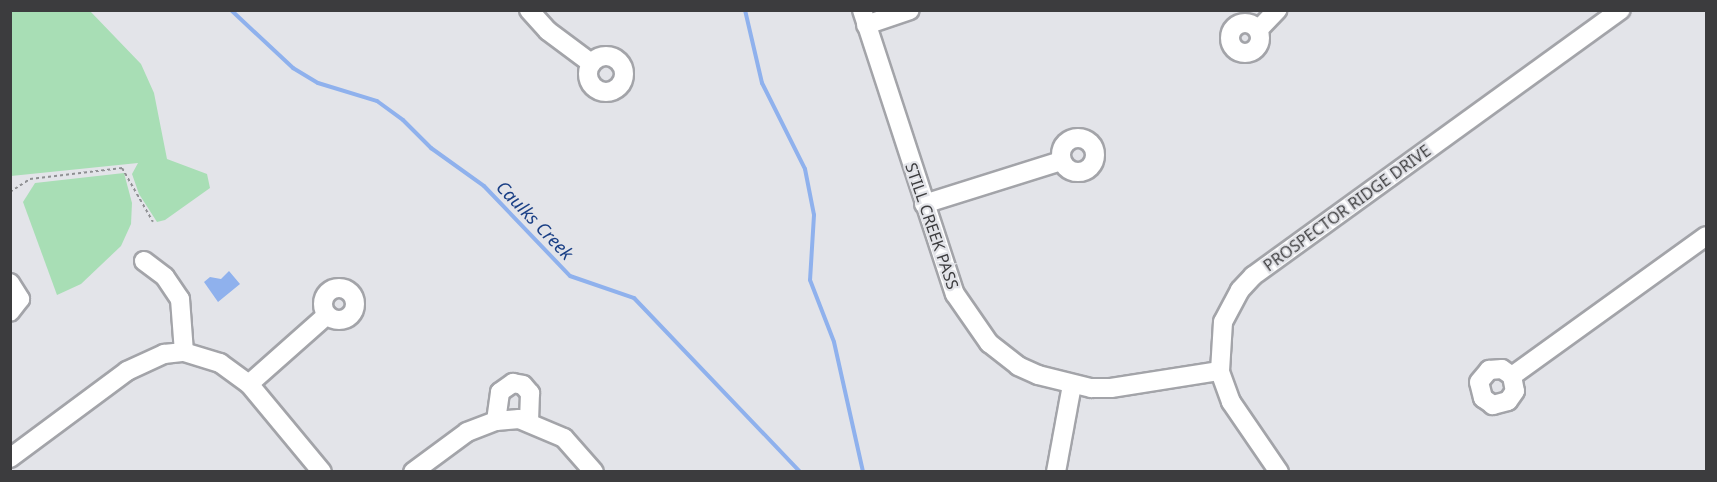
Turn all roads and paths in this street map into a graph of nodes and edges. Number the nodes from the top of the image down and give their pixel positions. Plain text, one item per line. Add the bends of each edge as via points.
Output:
1 (529, 10) edge
2 (910, 10) edge
3 (1277, 10) edge
4 (1621, 10) edge
5 (864, 18) edge
6 (1258, 30) dead end
7 (591, 63) dead end
8 (1061, 161) dead end
9 (10, 192) edge
10 (924, 204) junction
11 (10, 215) edge
12 (153, 222) dead end
13 (10, 223) edge
14 (1707, 236) edge
15 (144, 261) dead end
16 (10, 283) edge
17 (10, 312) edge
18 (327, 315) dead end
19 (184, 352) junction
20 (1220, 371) junction
21 (1512, 376) dead end
22 (249, 384) junction
23 (1072, 385) junction
24 (496, 421) junction
25 (529, 421) junction
26 (10, 458) edge
27 (322, 471) edge
28 (413, 471) edge
29 (594, 471) edge
30 (1056, 471) edge
31 (1279, 471) edge

1 - 7 street via 548,31
2 - 5 street
3 - 6 street
4 - 20 street, PROSPECTOR RIDGE DRIVE via 1253,276 1230,304 1223,322
5 - 10 street, STILL CREEK PASS
8 - 10 street
9 - 12 path via 30,179 122,168
10 - 23 street, STILL CREEK PASS via 955,294 975,328 1018,366
11 - 13 path
14 - 21 street
15 - 19 street via 165,277 180,299
16 - 17 street via 20,299
18 - 22 street
19 - 22 street via 220,363
19 - 26 street via 164,354 127,371
20 - 23 street, STILL CREEK PASS via 1111,388
20 - 31 street, PROSPECTOR RIDGE DRIVE via 1231,402
22 - 27 street
23 - 30 street
24 - 25 street
24 - 25 street via 500,392 513,383 523,385 530,393
24 - 28 street via 467,432
25 - 29 street via 564,438

